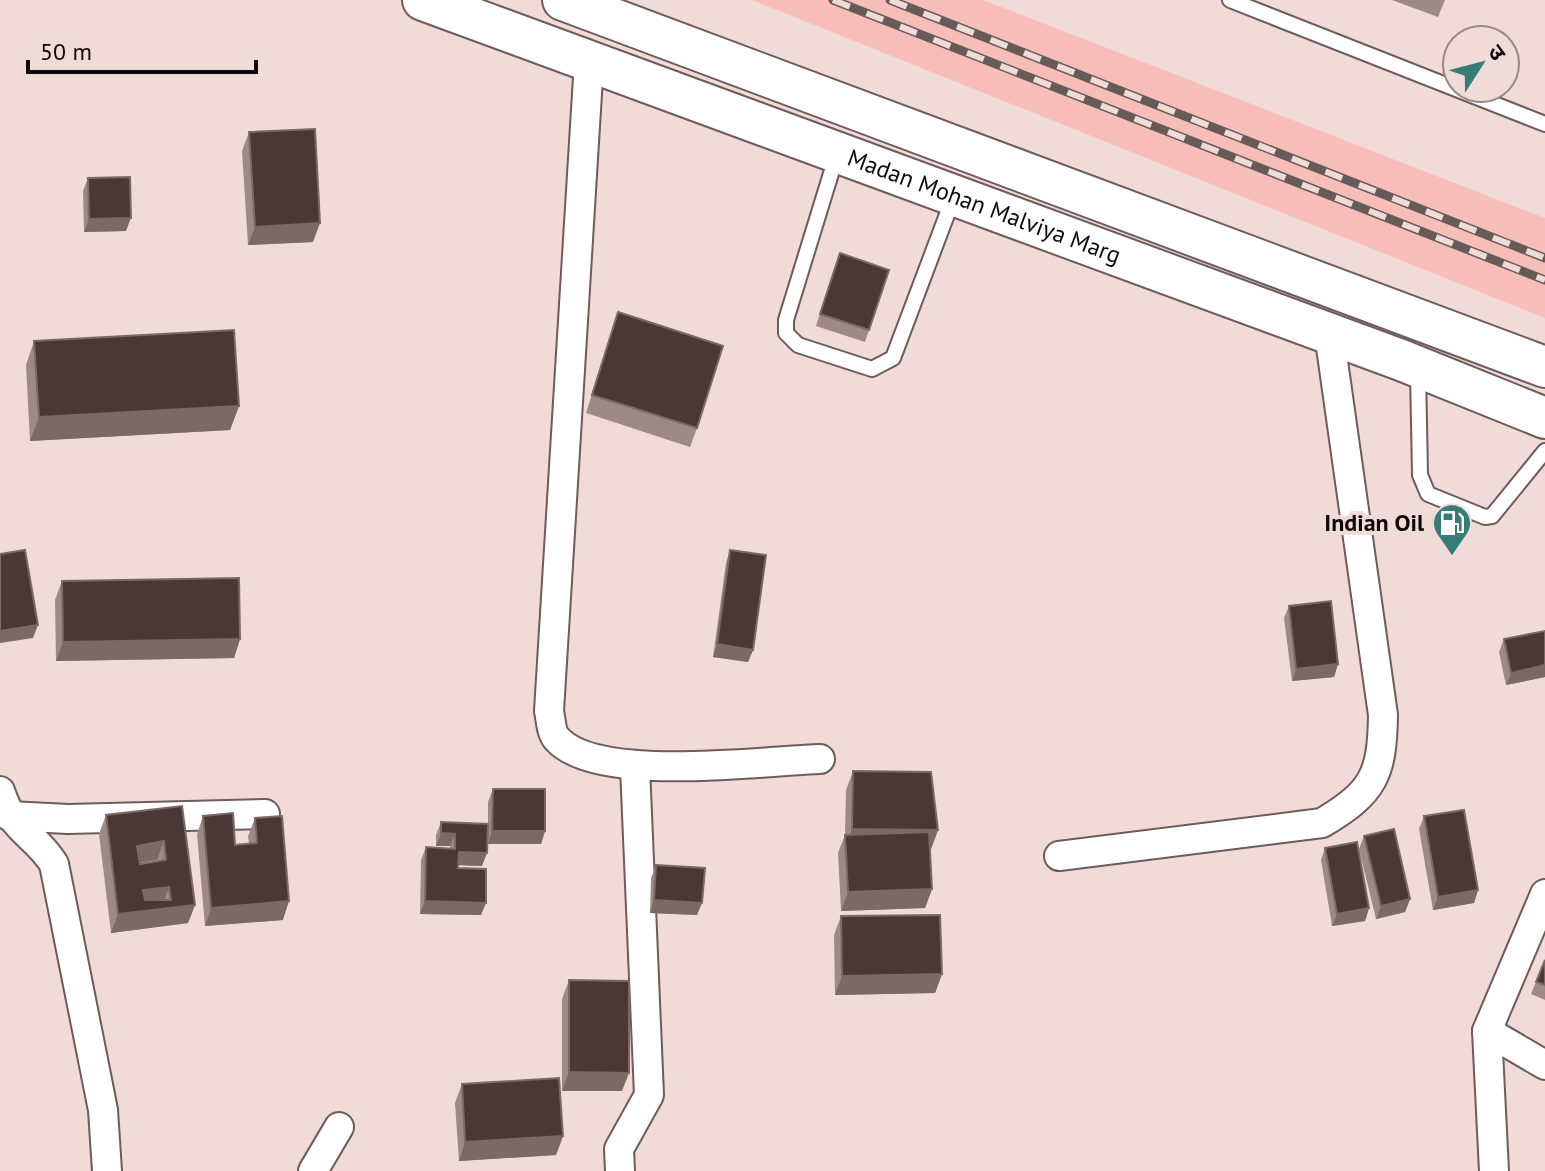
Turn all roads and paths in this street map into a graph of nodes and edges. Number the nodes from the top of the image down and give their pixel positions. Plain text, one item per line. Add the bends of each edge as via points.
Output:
1 (423, 0) edge
2 (563, 0) edge
3 (1230, 0) edge
4 (589, 61) junction
5 (1545, 124) edge
6 (837, 153) junction
7 (954, 196) junction
8 (1329, 333) junction
9 (1418, 367) junction
10 (1545, 367) edge
11 (1545, 418) edge
12 (1545, 451) edge
13 (820, 759) dead end
14 (635, 767) junction
15 (4, 804) edge
16 (265, 814) edge
17 (1059, 856) dead end
18 (1545, 894) edge
19 (1487, 1031) junction
20 (1545, 1065) edge
21 (339, 1127) dead end
22 (107, 1171) edge
23 (313, 1171) edge
24 (620, 1171) edge
25 (1494, 1171) edge

1 - 4 main road, Madan Mohan Malviya Marg
2 - 10 main road, Madan Mohan Malviya Marg
3 - 5 lane
4 - 6 main road, Madan Mohan Malviya Marg
4 - 14 street via 549,711 554,737 570,751
6 - 7 main road, Madan Mohan Malviya Marg
6 - 7 lane via 786,320 786,333 798,345 872,369 893,358
7 - 8 main road, Madan Mohan Malviya Marg
8 - 9 main road, Madan Mohan Malviya Marg
8 - 17 street via 1383,715 1382,755 1372,786 1322,823
9 - 11 main road, Madan Mohan Malviya Marg
9 - 12 lane via 1420,475 1428,494 1492,516
13 - 14 street
14 - 24 street via 649,1095 619,1149
15 - 16 street via 68,819
15 - 22 street via 54,864 103,1110
18 - 19 street
19 - 20 street
19 - 25 street
21 - 23 street

